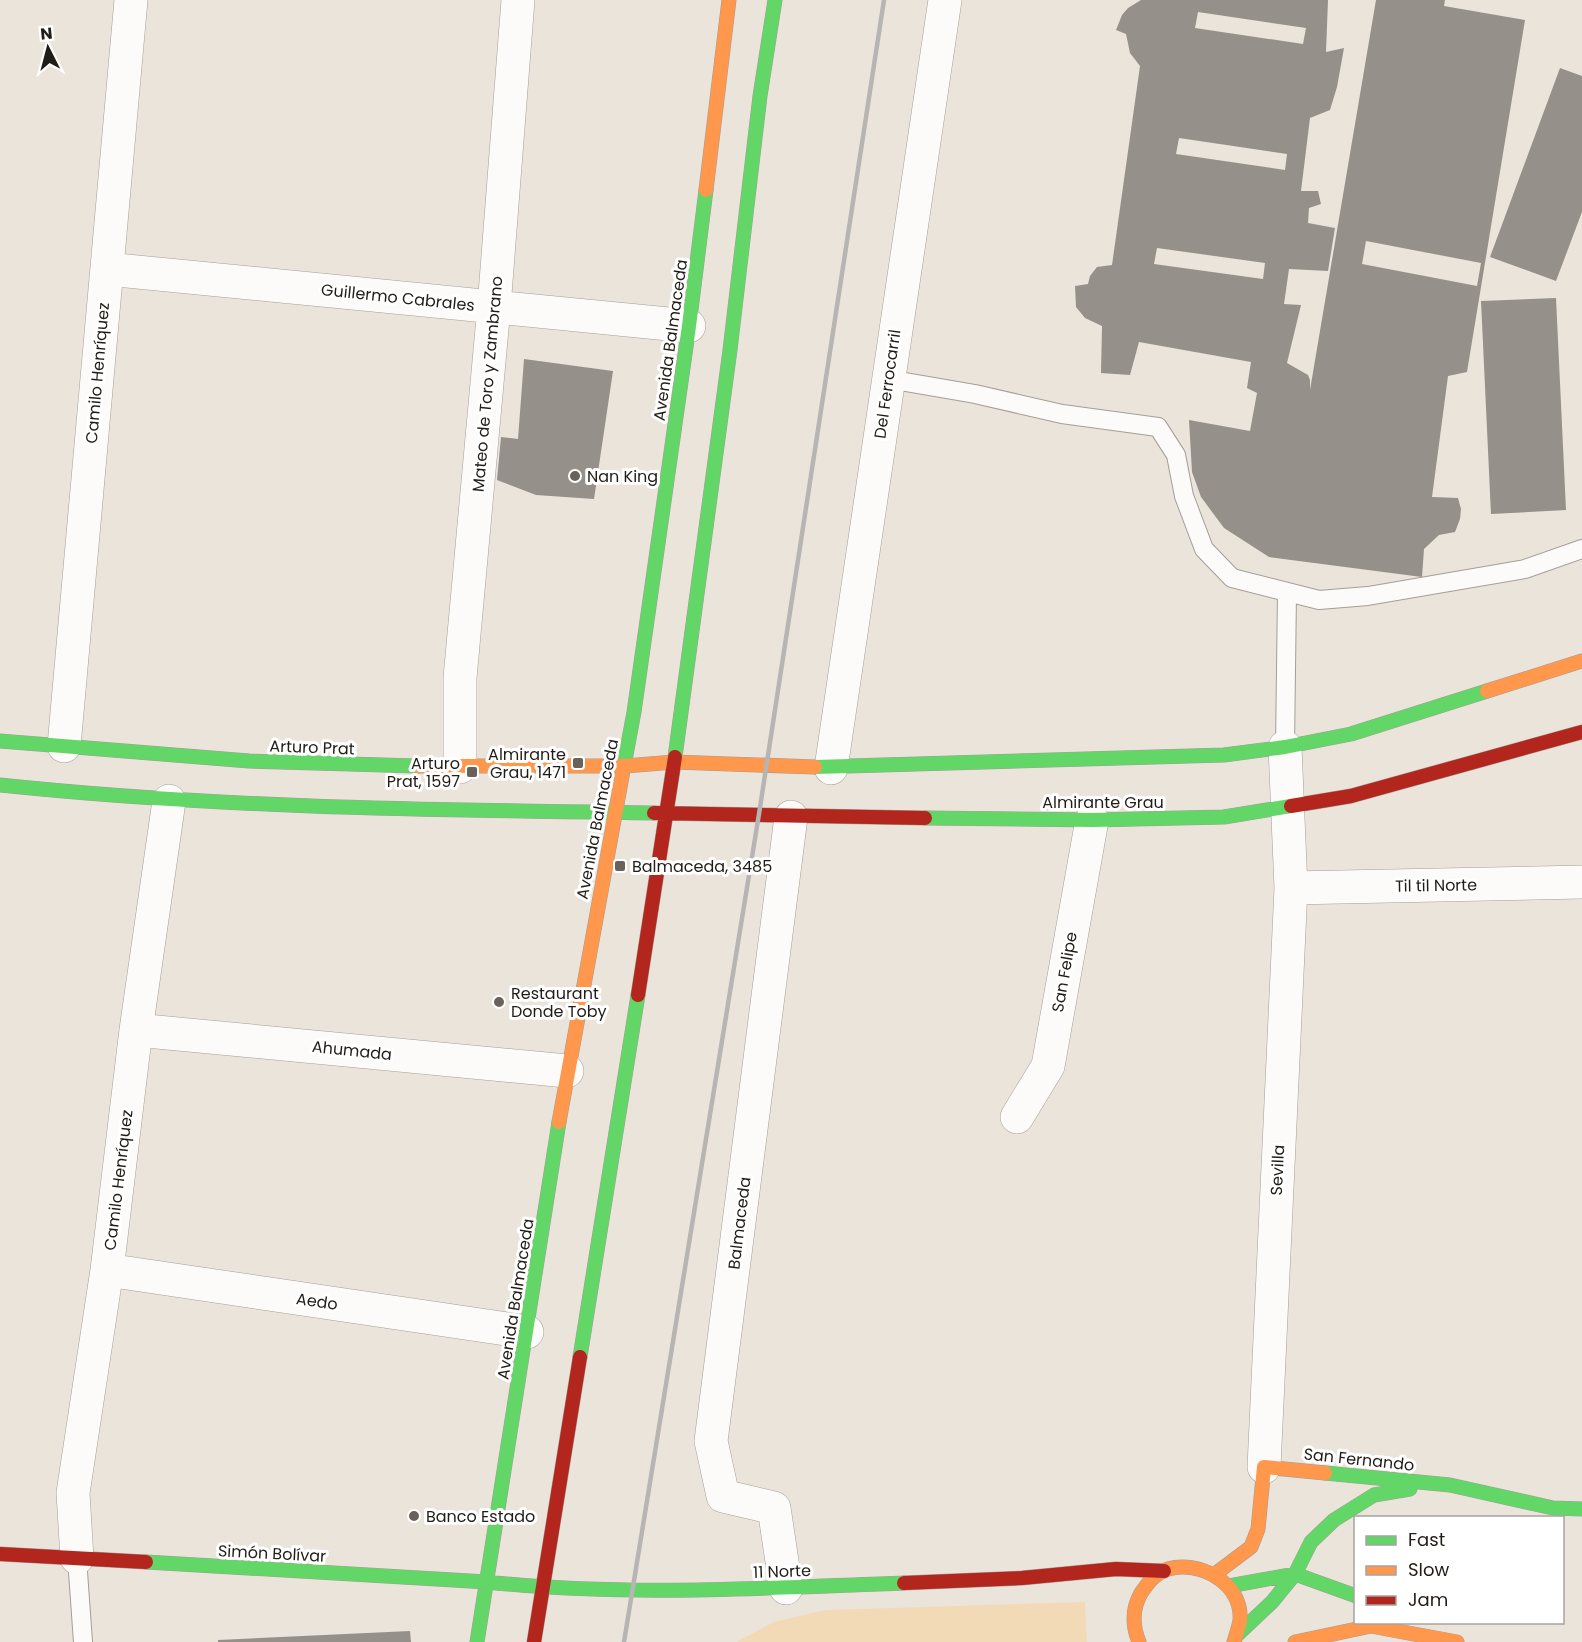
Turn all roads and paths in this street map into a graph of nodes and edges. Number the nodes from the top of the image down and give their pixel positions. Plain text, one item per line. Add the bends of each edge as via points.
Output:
1 (131, 0) edge
2 (518, 0) edge
3 (729, 0) edge
4 (775, 0) edge
5 (945, 0) edge
6 (107, 269) junction
7 (494, 307) junction
8 (689, 326) junction
9 (888, 379) junction
10 (1582, 549) edge
11 (1287, 591) junction
12 (1582, 661) edge
13 (1582, 732) edge
14 (0, 741) edge
15 (64, 746) junction
16 (1285, 747) junction
17 (674, 762) junction
18 (625, 766) junction
19 (460, 767) junction
20 (831, 768) junction
21 (0, 785) edge
22 (169, 801) junction
23 (1287, 807) junction
24 (614, 812) junction
25 (667, 813) junction
26 (791, 817) junction
27 (1092, 820) junction
28 (1582, 882) edge
29 (1291, 888) junction
30 (136, 1029) junction
31 (567, 1071) junction
32 (1017, 1117) dead end
33 (107, 1270) junction
34 (527, 1332) junction
35 (1264, 1467) junction
36 (1450, 1485) junction
37 (1582, 1509) edge
38 (0, 1554) edge
39 (77, 1558) junction
40 (1164, 1571) junction
41 (1215, 1574) junction
42 (1295, 1574) junction
43 (1022, 1578) junction
44 (487, 1582) junction
45 (1094, 1585) dead end
46 (1229, 1586) junction
47 (543, 1587) junction
48 (786, 1588) junction
49 (1354, 1595) edge
50 (1122, 1600) dead end
51 (1134, 1611) junction
52 (1430, 1624) edge
53 (1236, 1638) edge
54 (1472, 1638) dead end
55 (83, 1642) edge
56 (477, 1642) edge
57 (534, 1642) edge
58 (1139, 1642) edge
59 (1294, 1642) edge
60 (1457, 1642) edge

1 - 6 street, Camilo Henríquez
2 - 7 street, Mateo de Toro y Zambrano
3 - 8 main road, Avenida Balmaceda
4 - 17 main road
5 - 9 street, Del Ferrocarril
6 - 7 street, Guillermo Cabrales
6 - 15 street, Camilo Henríquez
7 - 8 street, Guillermo Cabrales
7 - 19 street, Mateo de Toro y Zambrano via 460,678
8 - 18 main road, Avenida Balmaceda
9 - 11 lane via 1062,414 1158,428 1176,455 1184,496 1204,549 1232,578
9 - 20 street, Del Ferrocarril
10 - 11 lane via 1525,569 1368,596 1319,600
11 - 16 lane
12 - 16 main road via 1351,734
13 - 23 main road, Almirante Grau via 1351,796
14 - 15 main road, Arturo Prat
15 - 19 main road, Arturo Prat via 249,761
16 - 20 main road via 1224,755
16 - 23 street, Sevilla
17 - 18 main road
17 - 20 main road
17 - 25 main road
18 - 19 main road, Arturo Prat
18 - 24 main road, Avenida Balmaceda
21 - 22 main road
22 - 24 main road via 450,811
22 - 30 street, Camilo Henríquez
23 - 27 main road, Almirante Grau via 1224,817
23 - 29 street, Sevilla
24 - 25 main road, Almirante Grau
24 - 31 main road, Avenida Balmaceda
25 - 26 main road, Almirante Grau
25 - 47 main road
26 - 27 main road, Almirante Grau
26 - 48 street, Balmaceda via 711,1441 723,1496 774,1508
27 - 32 street, San Felipe via 1048,1066
28 - 29 street, Til til Norte
29 - 35 street, Sevilla
30 - 31 street, Ahumada
30 - 33 street, Camilo Henríquez
31 - 34 main road, Avenida Balmaceda
33 - 34 street, Aedo
33 - 39 street, Camilo Henríquez via 73,1493
34 - 44 main road, Avenida Balmaceda
35 - 36 main road, San Fernando
35 - 41 main road, Sevilla via 1258,1529 1251,1547
36 - 37 main road, San Fernando via 1553,1508
36 - 42 main road, San Fernando via 1374,1495 1334,1520 1311,1542
38 - 39 main road, Simón Bolívar
39 - 44 main road, Simón Bolívar
39 - 55 lane
40 - 41 main road, 11 Norte via 1181,1566
40 - 43 main road, 11 Norte via 1116,1569
40 - 51 main road via 1144,1587
41 - 46 main road, 11 Norte
42 - 46 main road
42 - 49 main road
42 - 53 main road, San Fernando
43 - 45 main road, 11 Norte
43 - 48 main road, 11 Norte
44 - 47 main road, Simón Bolívar
44 - 56 main road, Avenida Balmaceda
46 - 53 main road, 11 Norte via 1240,1618
47 - 48 main road, 11 Norte via 693,1591
47 - 57 main road
50 - 51 main road
51 - 58 main road
52 - 54 main road
59 - 60 main road via 1371,1626

